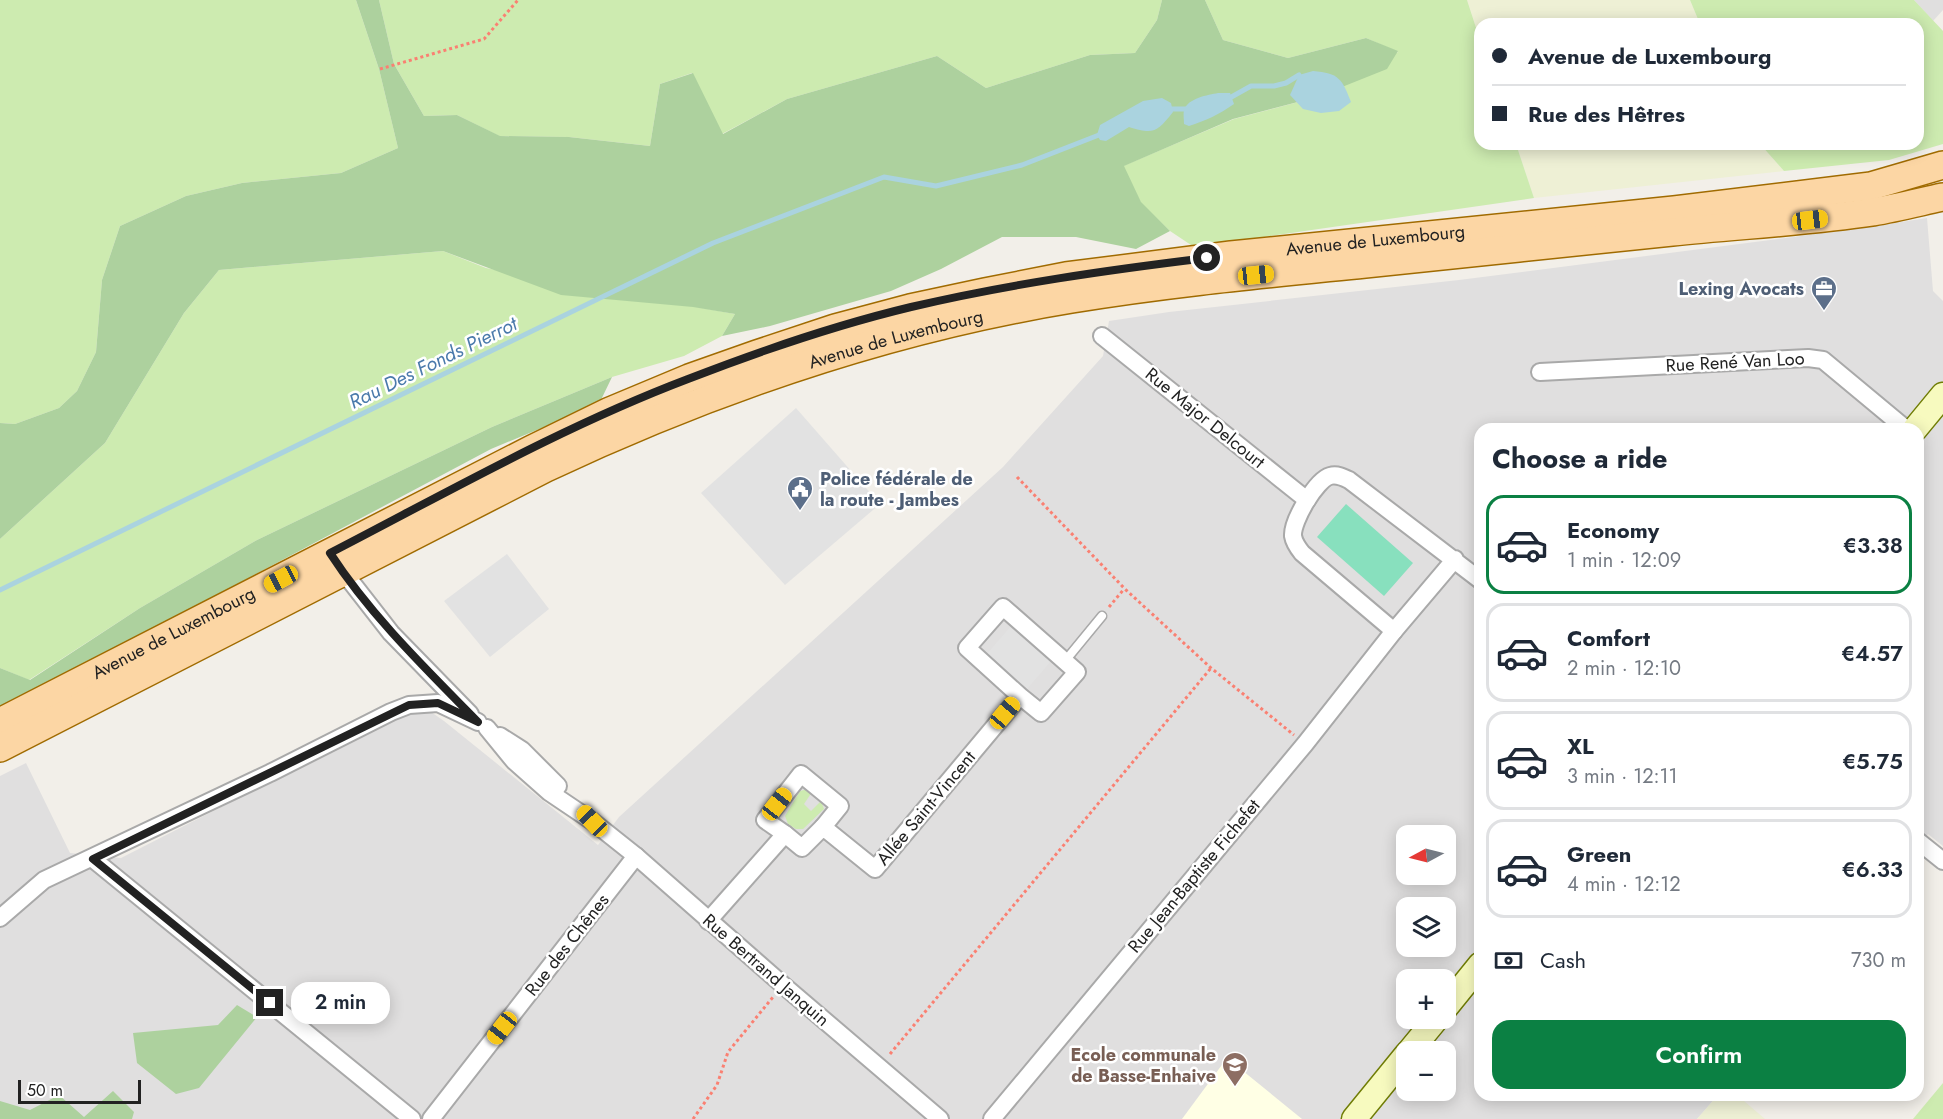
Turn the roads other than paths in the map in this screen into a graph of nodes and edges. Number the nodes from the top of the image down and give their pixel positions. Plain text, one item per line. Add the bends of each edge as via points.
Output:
1 (1943, 165) edge
2 (1943, 197) edge
3 (1102, 336) dead end
4 (1540, 372) dead end
5 (1943, 395) edge
6 (1899, 423) edge
7 (1920, 423) edge
8 (1307, 500) junction
9 (1455, 559) junction
10 (336, 563) junction
11 (1474, 575) edge
12 (1102, 615) road end
13 (1394, 631) junction
14 (1065, 661) junction
15 (1020, 696) junction
16 (0, 722) edge
17 (483, 725) junction
18 (0, 748) edge
19 (823, 827) junction
20 (785, 834) junction
21 (1924, 846) edge
22 (636, 856) junction
23 (93, 859) junction
24 (1943, 861) edge
25 (0, 918) edge
26 (708, 921) junction
27 (1474, 972) edge
28 (1456, 995) edge
29 (1428, 1029) edge
30 (1418, 1041) edge
31 (1396, 1068) edge
32 (412, 1119) edge
33 (431, 1119) edge
34 (940, 1119) edge
35 (992, 1119) edge
36 (1354, 1119) edge

1 - 10 main road, Avenue de Luxembourg via 1871,186 1231,255 1066,276 910,308 757,354 610,411 521,454
2 - 10 main road, Avenue de Luxembourg via 1810,220 1233,278 994,313 880,340 698,401 621,432
3 - 8 street, Rue Major Delcourt
4 - 6 street, Rue René Van Loo via 1808,357 1823,360
5 - 7 main road
8 - 9 street via 1326,478 1343,477
8 - 13 street via 1296,518 1293,536 1297,546
9 - 11 street
9 - 13 street, Rue Jean-Baptiste Fichefet
10 - 16 main road, Avenue de Luxembourg
10 - 17 street, Rue Bertrand Janquin via 392,633
10 - 18 main road, Avenue de Luxembourg
12 - 14 lane
13 - 35 street, Rue Jean-Baptiste Fichefet via 1305,744
14 - 15 street via 1077,672 1041,713
14 - 15 street via 1003,607 967,648
15 - 19 street, Allée Saint-Vincent via 875,869
17 - 22 street, Rue Bertrand Janquin via 522,750 592,821
17 - 23 street via 438,703 409,705
19 - 20 street via 802,848
19 - 20 street via 840,806 801,774 765,819
20 - 26 street
21 - 24 street
22 - 26 street, Rue Bertrand Janquin
22 - 33 street, Rue des Chênes
23 - 25 street via 44,880
23 - 32 street
26 - 34 street, Rue Bertrand Janquin
27 - 28 main road
29 - 30 main road
31 - 36 main road

